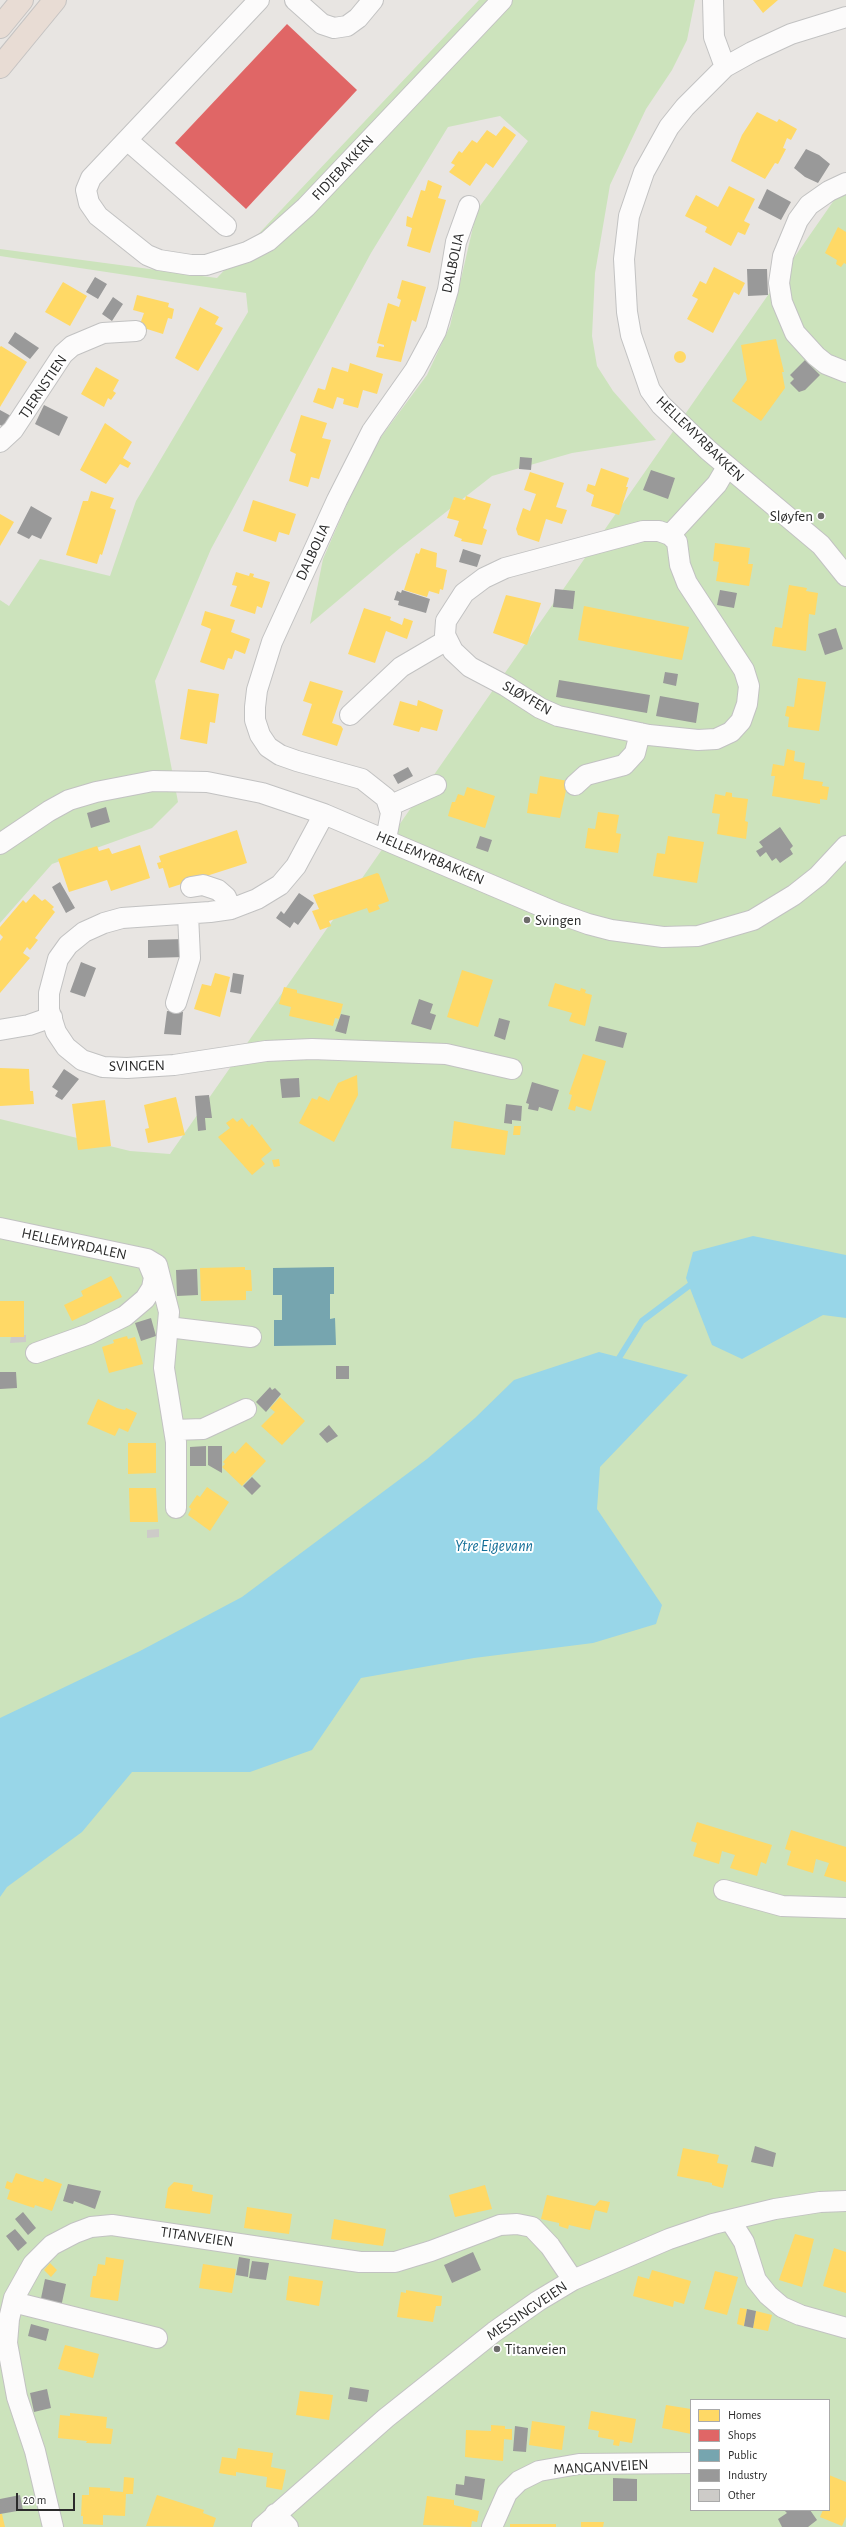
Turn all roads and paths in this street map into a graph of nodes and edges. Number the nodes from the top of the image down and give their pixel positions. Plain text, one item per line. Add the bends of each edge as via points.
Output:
1 (22, 0) edge
2 (55, 0) edge
3 (259, 0) edge
4 (295, 0) edge
5 (373, 0) edge
6 (502, 0) edge
7 (713, 0) edge
8 (846, 17) edge
9 (0, 27) edge
10 (0, 67) edge
11 (725, 67) junction
12 (127, 140) junction
13 (846, 183) edge
14 (469, 206) dead end
15 (226, 226) dead end
16 (136, 331) dead end
17 (846, 372) edge
18 (0, 442) edge
19 (727, 467) junction
20 (670, 535) junction
21 (846, 576) edge
22 (447, 640) junction
23 (350, 715) dead end
24 (640, 733) junction
25 (436, 785) dead end
26 (575, 785) dead end
27 (389, 806) junction
28 (324, 814) junction
29 (386, 839) junction
30 (0, 844) edge
31 (846, 846) edge
32 (191, 887) dead end
33 (231, 909) junction
34 (188, 914) junction
35 (176, 1003) dead end
36 (52, 1017) junction
37 (0, 1030) edge
38 (512, 1069) dead end
39 (0, 1228) edge
40 (147, 1259) junction
41 (168, 1327) junction
42 (250, 1336) dead end
43 (36, 1353) dead end
44 (246, 1409) dead end
45 (174, 1430) junction
46 (176, 1508) dead end
47 (724, 1890) dead end
48 (846, 1908) edge
49 (846, 2201) edge
50 (730, 2220) junction
51 (573, 2280) junction
52 (13, 2302) junction
53 (846, 2328) edge
54 (157, 2338) dead end
55 (7, 2379) edge
56 (690, 2463) edge
57 (275, 2523) edge
58 (53, 2527) edge
59 (492, 2527) edge

1 - 9 highway
2 - 10 highway
3 - 12 street
4 - 5 street via 322,24 334,28 346,26 358,18
6 - 12 street, FIDJEBAKKEN via 306,207 268,241 242,254 206,265 159,260 147,255 98,216 89,204 86,190 91,178
7 - 11 street via 714,38
8 - 11 street, HELLEMYRBAKKEN via 791,34
11 - 19 street, HELLEMYRBAKKEN via 684,106 655,149 631,210 624,259 626,304 631,335 650,390 666,410
12 - 15 street
13 - 17 street via 809,205 798,220 783,256 779,291 795,333 826,364
14 - 27 street, DALBOLIA via 456,242 448,290 436,331 415,370 372,430 337,500 272,642 261,675 255,707 255,720 260,735 268,747 291,759 362,779 386,798
16 - 18 street, TJERNSTIEN via 103,333 72,346 63,354 23,416
19 - 20 street via 717,484
19 - 21 street, HELLEMYRBAKKEN via 821,545
20 - 22 street via 659,531 643,531 505,568 484,578 464,593 446,621
20 - 24 street, SLØYFEN via 677,542 680,565 687,582 744,670 749,686 747,704 741,721 731,732 716,739 698,740
22 - 23 street via 401,667
22 - 24 street, SLØYFEN via 453,651 470,666 540,708 558,716
24 - 26 street via 635,754 624,765 586,775
25 - 27 street
27 - 29 street via 390,825
28 - 29 street, HELLEMYRBAKKEN
28 - 30 street, HELLEMYRBAKKEN via 262,793 227,785 180,780 153,781 69,800 29,823
28 - 33 street, SVINGEN via 296,866 280,885 257,899
29 - 31 street, HELLEMYRBAKKEN via 557,913 611,930 663,937 698,936 753,920 794,895 818,876
32 - 33 street via 203,885 218,890 226,897
33 - 34 street, SVINGEN
34 - 35 street via 190,958
34 - 36 street, SVINGEN via 122,918 84,932 68,945 58,959 49,994
36 - 37 street via 29,1026
36 - 38 street, SVINGEN via 56,1032 66,1047 82,1060 103,1067 150,1068 266,1051 312,1049 446,1054
39 - 40 street, HELLEMYRDALEN
40 - 41 street, HELLEMYRDALEN via 157,1265 161,1273 169,1312
40 - 43 street, HELLEMYRDALEN via 154,1277 152,1288 145,1299 125,1316 106,1327
41 - 42 street
41 - 45 street, HELLEMYRDALEN via 164,1382
44 - 45 street via 203,1429
45 - 46 street, HELLEMYRDALEN
47 - 48 street via 782,1906
49 - 50 street, MESSINGVEIEN via 775,2209
50 - 51 street, MESSINGVEIEN via 669,2239
50 - 53 street via 744,2242 756,2280 768,2295 782,2307 800,2315
51 - 52 street, TITANVEIEN via 550,2246 532,2227 517,2224 500,2225 394,2262 360,2262 112,2225 91,2227 52,2245 33,2264
51 - 57 street, MESSINGVEIEN via 494,2332 386,2418
52 - 54 street
52 - 55 street, TITANVEIEN via 7,2343
55 - 58 street, TITANVEIEN via 35,2451
56 - 59 street, MANGANVEIEN via 579,2464 539,2471 519,2481 507,2493

